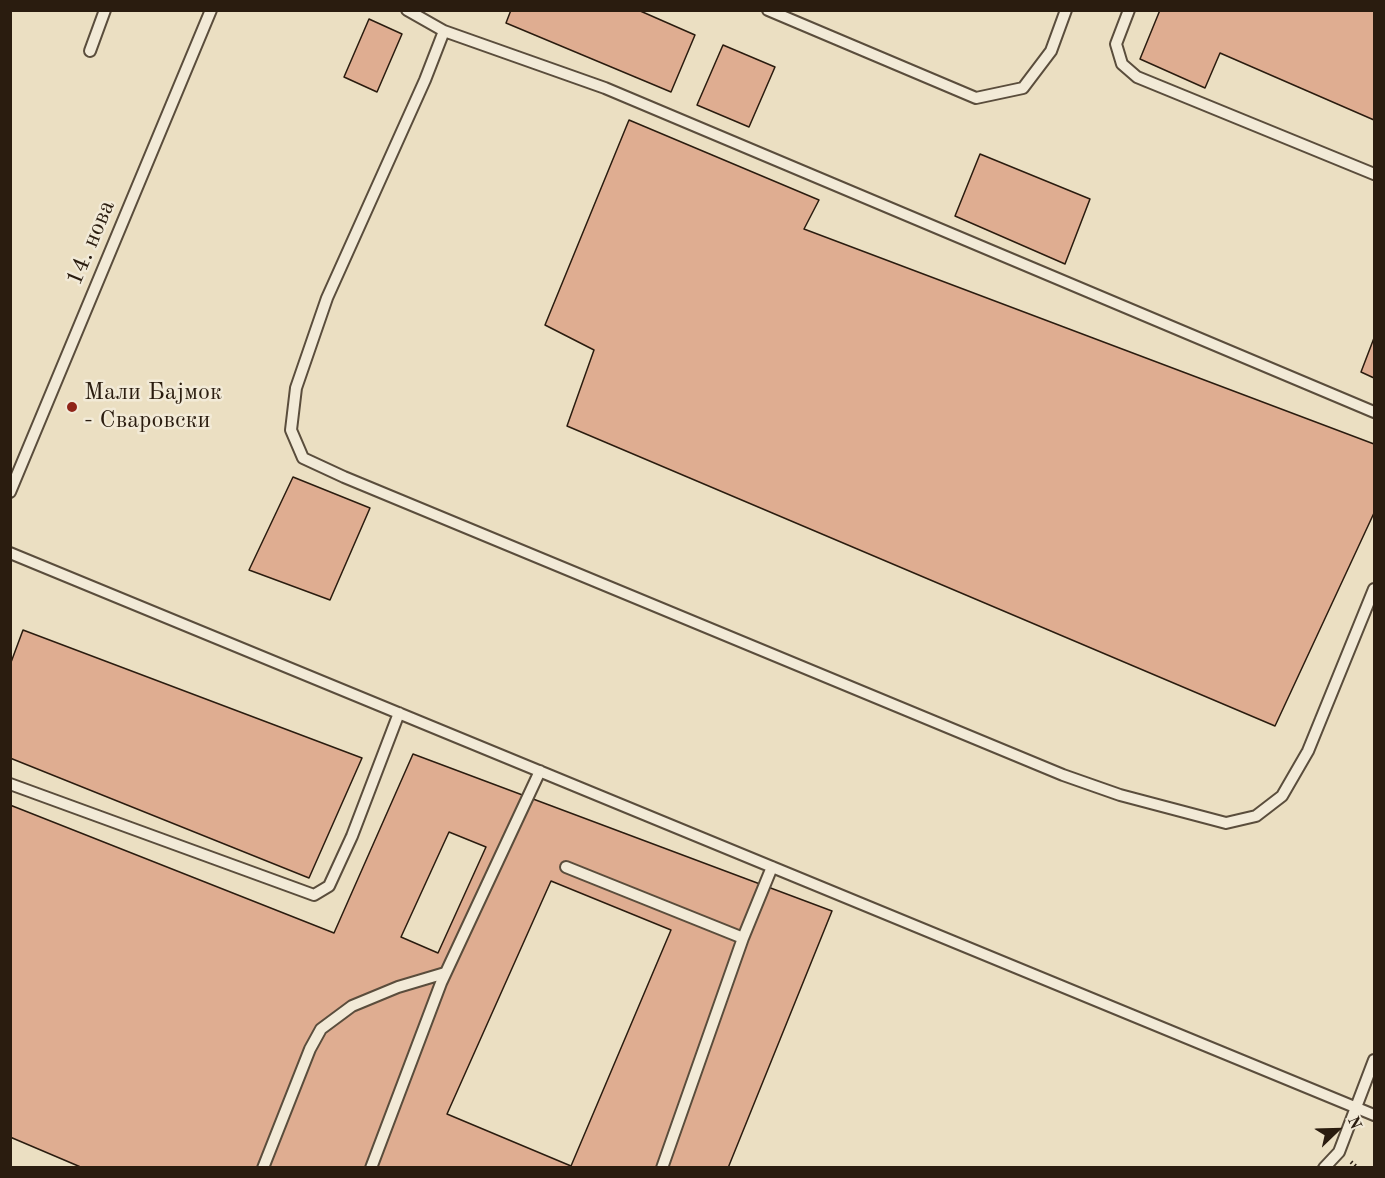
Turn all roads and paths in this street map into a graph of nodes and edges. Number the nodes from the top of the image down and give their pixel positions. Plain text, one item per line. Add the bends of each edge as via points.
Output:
1 (105, 10) edge
2 (211, 10) edge
3 (407, 10) edge
4 (768, 10) edge
5 (1066, 10) edge
6 (1129, 10) edge
7 (444, 31) junction
8 (90, 51) dead end
9 (1374, 174) edge
10 (1374, 412) edge
11 (10, 492) edge
12 (10, 554) edge
13 (1374, 590) edge
14 (399, 713) junction
15 (540, 771) junction
16 (10, 783) edge
17 (566, 867) dead end
18 (772, 867) junction
19 (744, 938) junction
20 (445, 973) junction
21 (1374, 1060) edge
22 (1357, 1107) junction
23 (1374, 1115) edge
24 (263, 1167) edge
25 (371, 1167) edge
26 (662, 1167) edge
27 (1324, 1167) edge

1 - 8 lane
2 - 11 lane, 14. нова
3 - 7 lane
4 - 5 lane via 976,98 1023,88 1051,51
6 - 9 lane via 1116,44 1122,64 1137,77
7 - 10 lane via 605,88
7 - 13 lane via 327,298 296,388 291,430 303,458 1063,775 1120,795 1226,823 1256,816 1282,796 1308,751
12 - 14 lane
14 - 15 lane
14 - 16 lane via 329,886 314,895
15 - 18 lane
15 - 20 lane
17 - 19 lane
18 - 19 lane
18 - 22 lane
19 - 26 lane
20 - 24 lane via 352,1006 321,1029
20 - 25 lane
21 - 22 lane
22 - 23 lane
22 - 27 lane via 1339,1152

